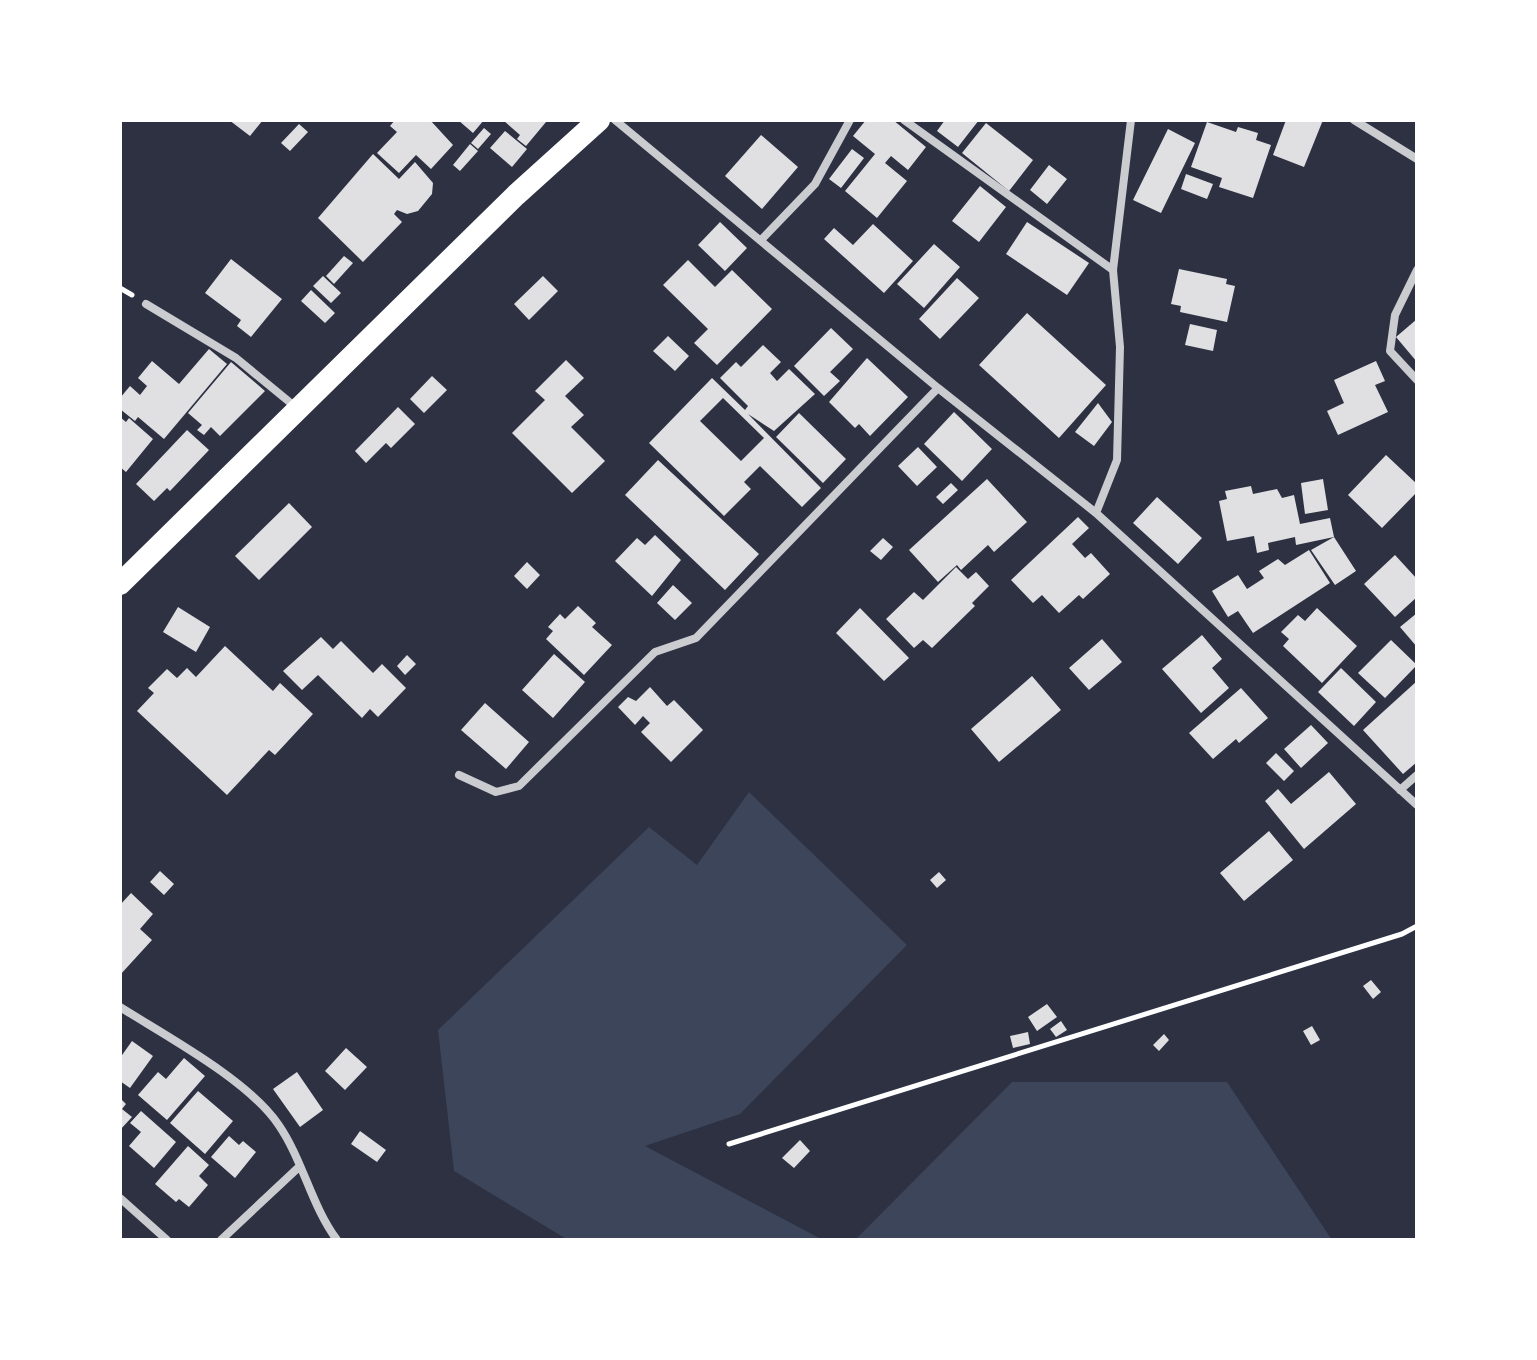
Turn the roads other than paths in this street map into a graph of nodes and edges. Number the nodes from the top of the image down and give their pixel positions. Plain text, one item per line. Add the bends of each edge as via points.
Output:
1 (599, 120) edge
2 (615, 120) edge
3 (850, 120) edge
4 (904, 120) edge
5 (1131, 120) edge
6 (1354, 120) edge
7 (1417, 159) edge
8 (761, 240) junction
9 (1113, 270) junction
10 (1417, 270) edge
11 (146, 304) dead end
12 (1417, 380) edge
13 (938, 388) junction
14 (299, 409) junction
15 (1096, 513) junction
16 (120, 584) edge
17 (459, 775) dead end
18 (1417, 775) edge
19 (1400, 790) junction
20 (1417, 805) edge
21 (120, 1007) edge
22 (300, 1166) junction
23 (120, 1198) edge
24 (167, 1240) edge
25 (221, 1240) edge
26 (337, 1240) edge

1 - 14 highway
2 - 8 street
3 - 8 street via 815,184
4 - 9 street
5 - 9 street
6 - 7 street
8 - 13 street
9 - 15 street via 1120,347 1117,460
10 - 12 street via 1395,315 1390,351
11 - 14 street via 236,358
13 - 15 street
13 - 17 street via 696,638 655,652 519,786 496,792
14 - 16 highway
15 - 19 street
18 - 19 street
19 - 20 street
21 - 22 street via 255,1100 278,1124
22 - 25 street
22 - 26 street via 324,1223
23 - 24 street

